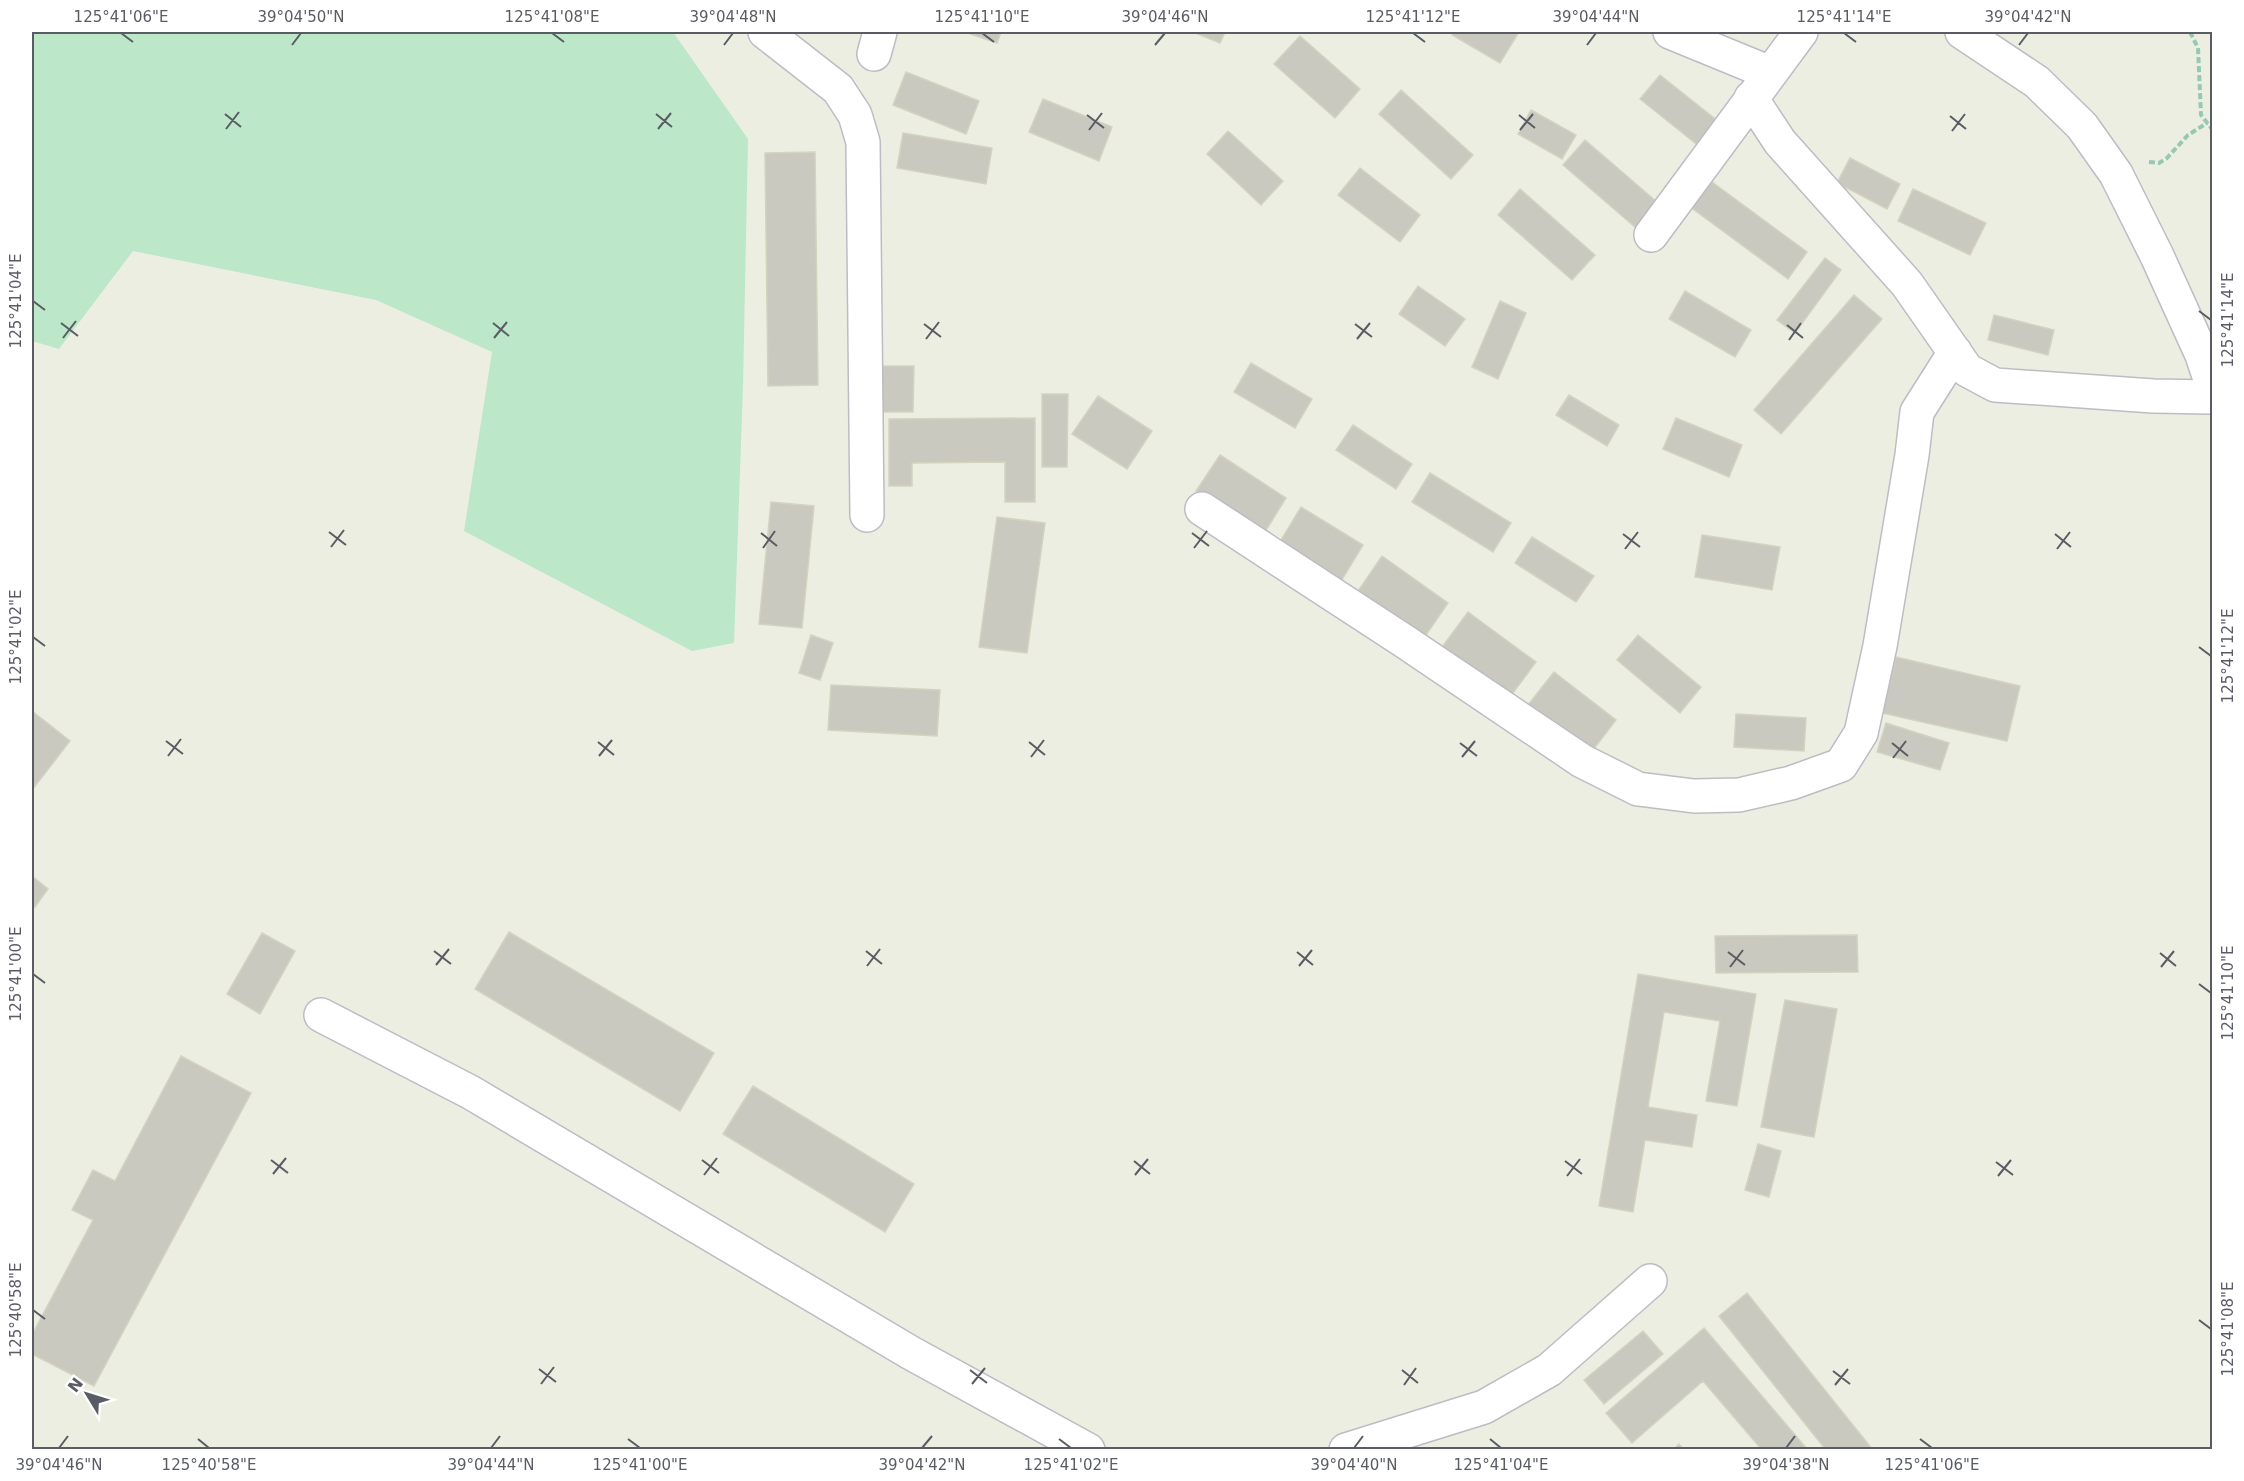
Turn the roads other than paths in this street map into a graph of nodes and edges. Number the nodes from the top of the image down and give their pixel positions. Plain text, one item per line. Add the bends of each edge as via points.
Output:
1 (765, 32) edge
2 (1670, 32) edge
3 (1801, 32) edge
4 (1962, 32) edge
5 (1761, 86) junction
6 (1651, 235) dead end
7 (1955, 352) junction
8 (2212, 385) edge
9 (2212, 397) edge
10 (1202, 509) dead end
11 (867, 515) dead end
12 (321, 1015) dead end
13 (1650, 1281) dead end
14 (1088, 1449) edge
15 (1346, 1449) edge

1 - 11 street via 838,89 855,115 863,142
2 - 5 street
3 - 5 street
4 - 8 street via 2037,82 2082,126 2116,174 2157,256
5 - 6 street
5 - 7 street via 1779,142 1907,284
7 - 9 street via 1967,370 1995,385
7 - 10 street via 1917,412 1880,646 1861,733 1841,765 1791,783 1739,795 1694,796 1638,789 1582,761
12 - 14 street via 470,1092 911,1353
13 - 15 street via 1549,1370 1484,1407

